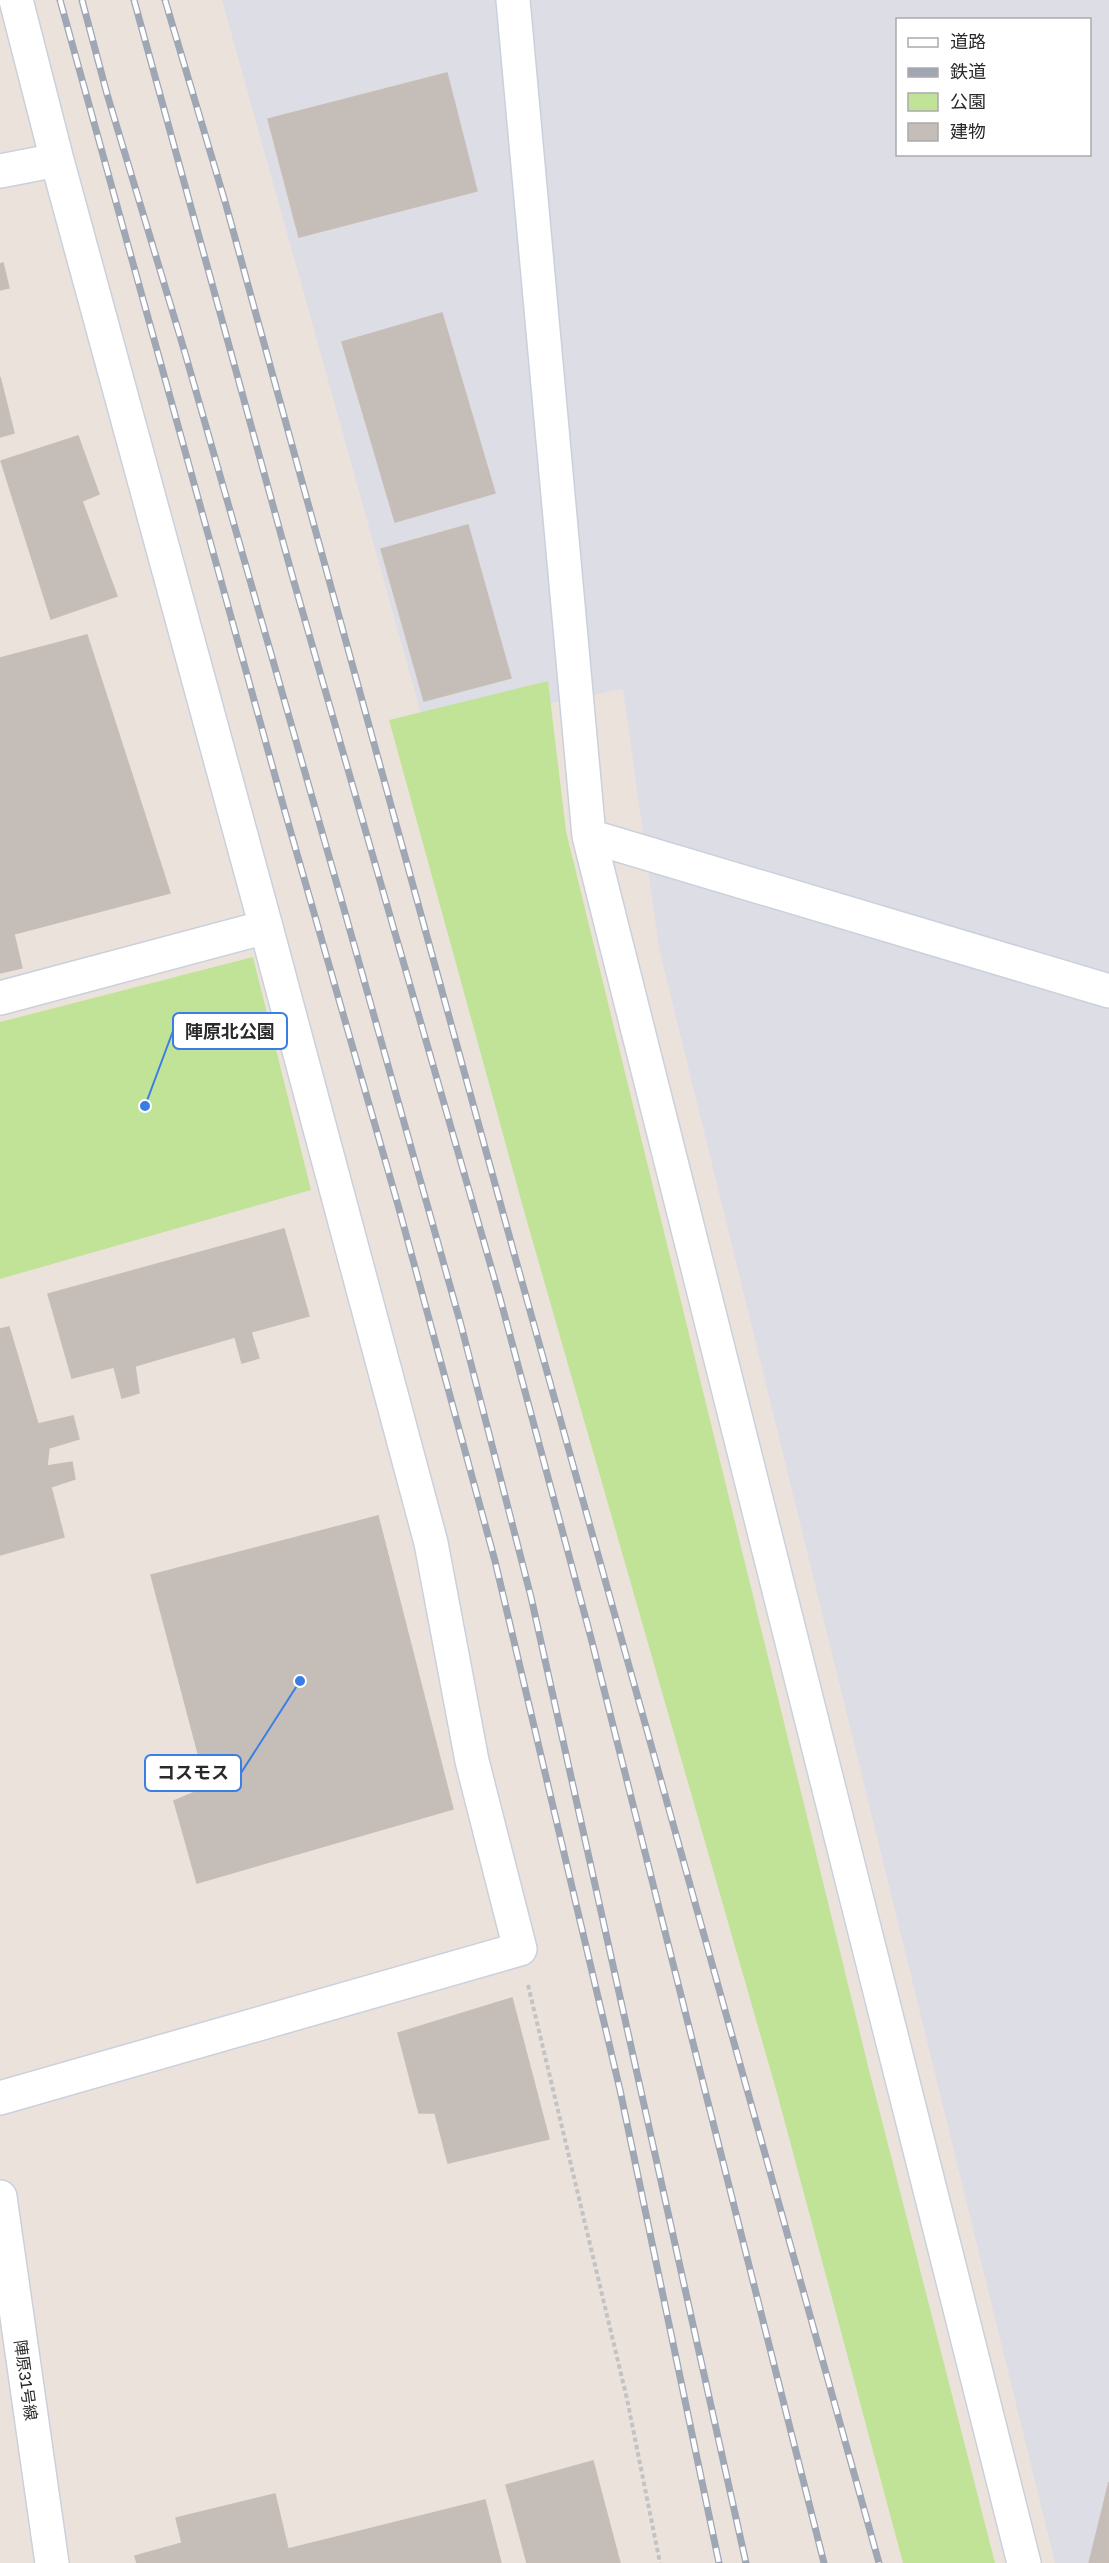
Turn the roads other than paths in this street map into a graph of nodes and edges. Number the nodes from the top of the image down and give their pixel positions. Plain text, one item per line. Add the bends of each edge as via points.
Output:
1 (16, 0) edge
2 (513, 0) edge
3 (57, 160) junction
4 (0, 171) edge
5 (589, 836) junction
6 (266, 927) junction
7 (1109, 991) edge
8 (0, 998) edge
9 (0, 2098) edge
10 (0, 2197) edge
11 (52, 2563) edge
12 (1024, 2563) edge

1 - 3 street
2 - 5 street
3 - 4 street
3 - 6 street
5 - 7 street
5 - 12 street
6 - 8 street
6 - 9 street via 431,1543 472,1761 520,1949
10 - 11 street, 陣原31号線

